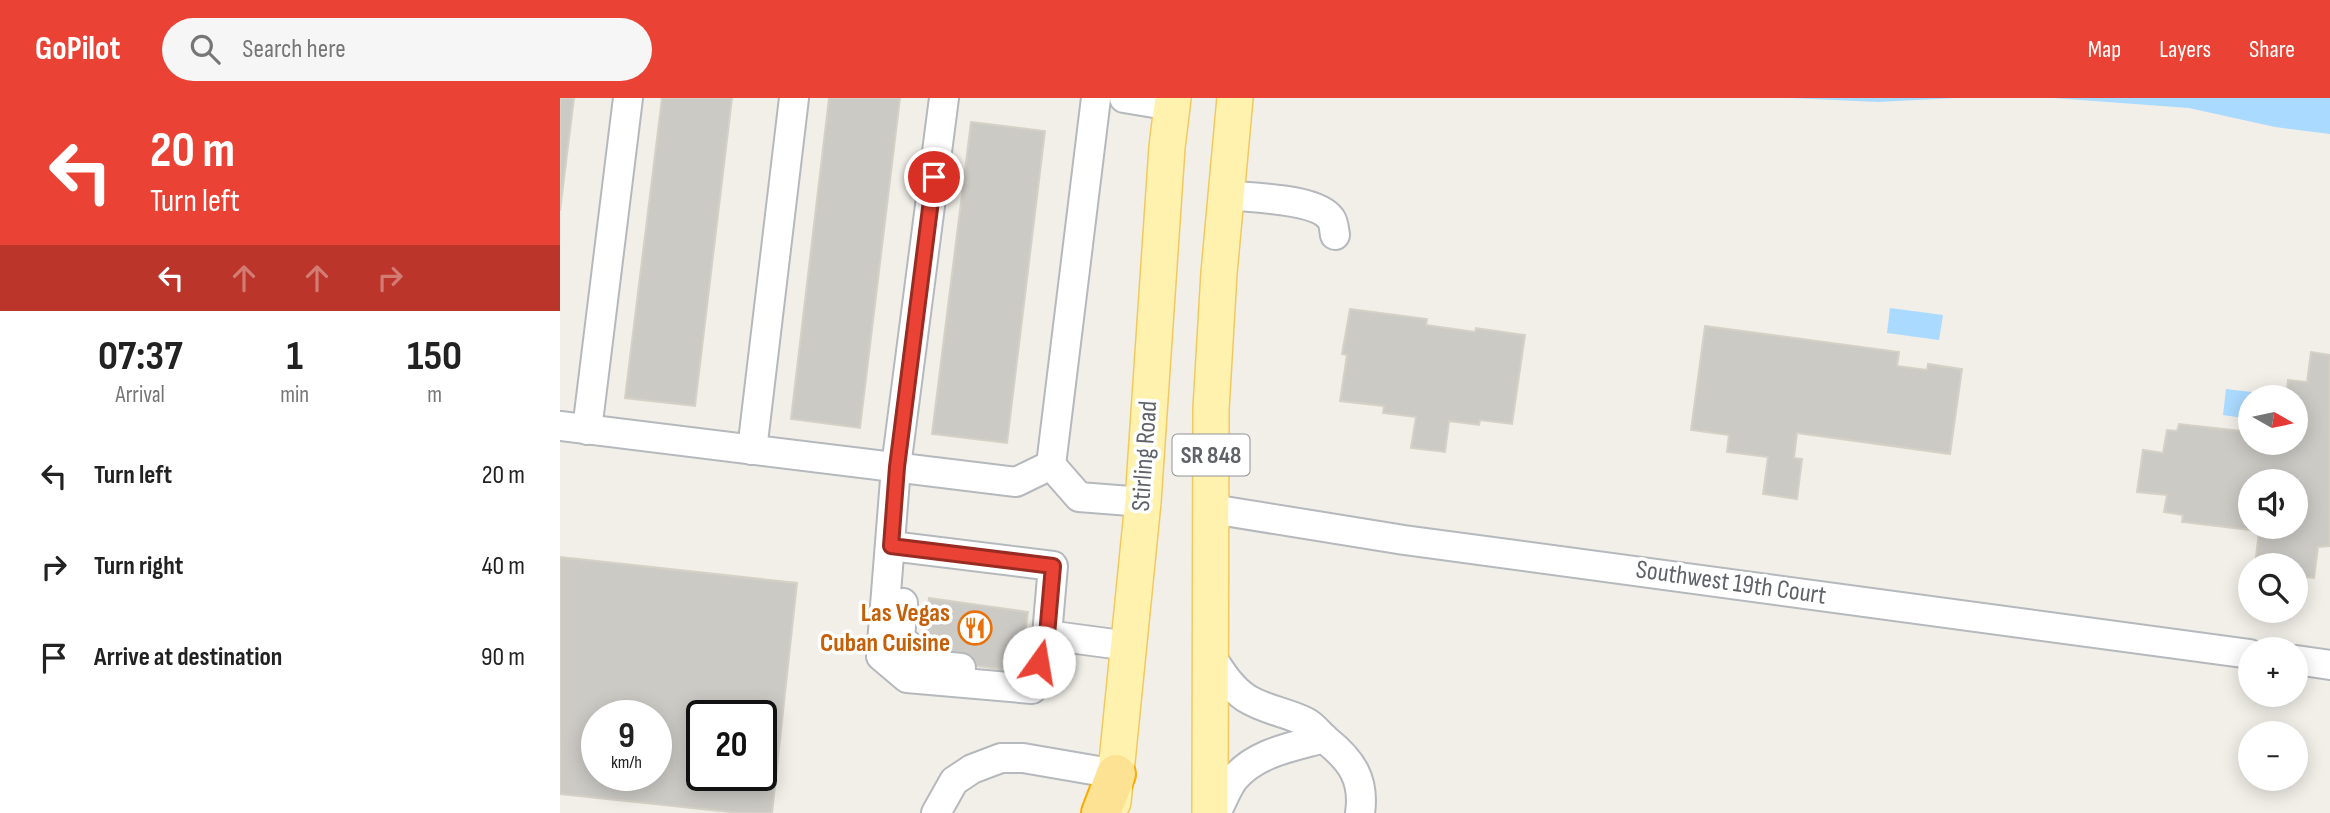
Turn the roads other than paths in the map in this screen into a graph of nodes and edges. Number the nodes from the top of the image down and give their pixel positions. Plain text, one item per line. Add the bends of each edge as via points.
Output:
1 (628, 98) edge
2 (794, 98) edge
3 (944, 98) edge
4 (1096, 98) edge
5 (1124, 98) edge
6 (1235, 98) edge
7 (1172, 102) edge
8 (1226, 195) junction
9 (1335, 235) dead end
10 (573, 428) edge
11 (752, 450) junction
12 (1051, 465) junction
13 (897, 467) junction
14 (1143, 502) junction
15 (1212, 509) junction
16 (890, 556) junction
17 (1047, 635) junction
18 (1129, 646) junction
19 (2238, 652) edge
20 (1212, 658) junction
21 (2308, 662) edge
22 (2330, 665) edge
23 (1324, 738) junction
24 (1116, 774) junction
25 (936, 813) edge
26 (1101, 813) edge
27 (1111, 813) edge
28 (1210, 813) edge
29 (1216, 813) edge
30 (1360, 813) edge

1 - 10 street
2 - 11 street
3 - 13 street
4 - 12 street
5 - 7 street
6 - 8 main road, SR 848
7 - 14 main road, Stirling Road / SR 848
8 - 9 street via 1320,209 1332,220
8 - 15 main road, SR 848 via 1211,409
10 - 11 street
11 - 13 street
12 - 13 street via 1016,482
12 - 14 street via 1079,497
13 - 16 street
14 - 18 main road, Stirling Road / SR 848
15 - 19 street, Southwest 19th Court via 1404,540
15 - 20 main road, SR 848
16 - 17 street via 1053,566
16 - 17 street via 881,656 907,678 1032,689
17 - 18 street
18 - 24 main road, Stirling Road / SR 848
20 - 23 street via 1244,697 1309,723
20 - 28 main road, SR 848
21 - 22 street
23 - 29 street via 1267,754 1248,766 1234,779
23 - 30 street via 1353,766 1360,785
24 - 25 street via 1001,758 954,782
24 - 26 highway
24 - 27 main road, Stirling Road / SR 848

